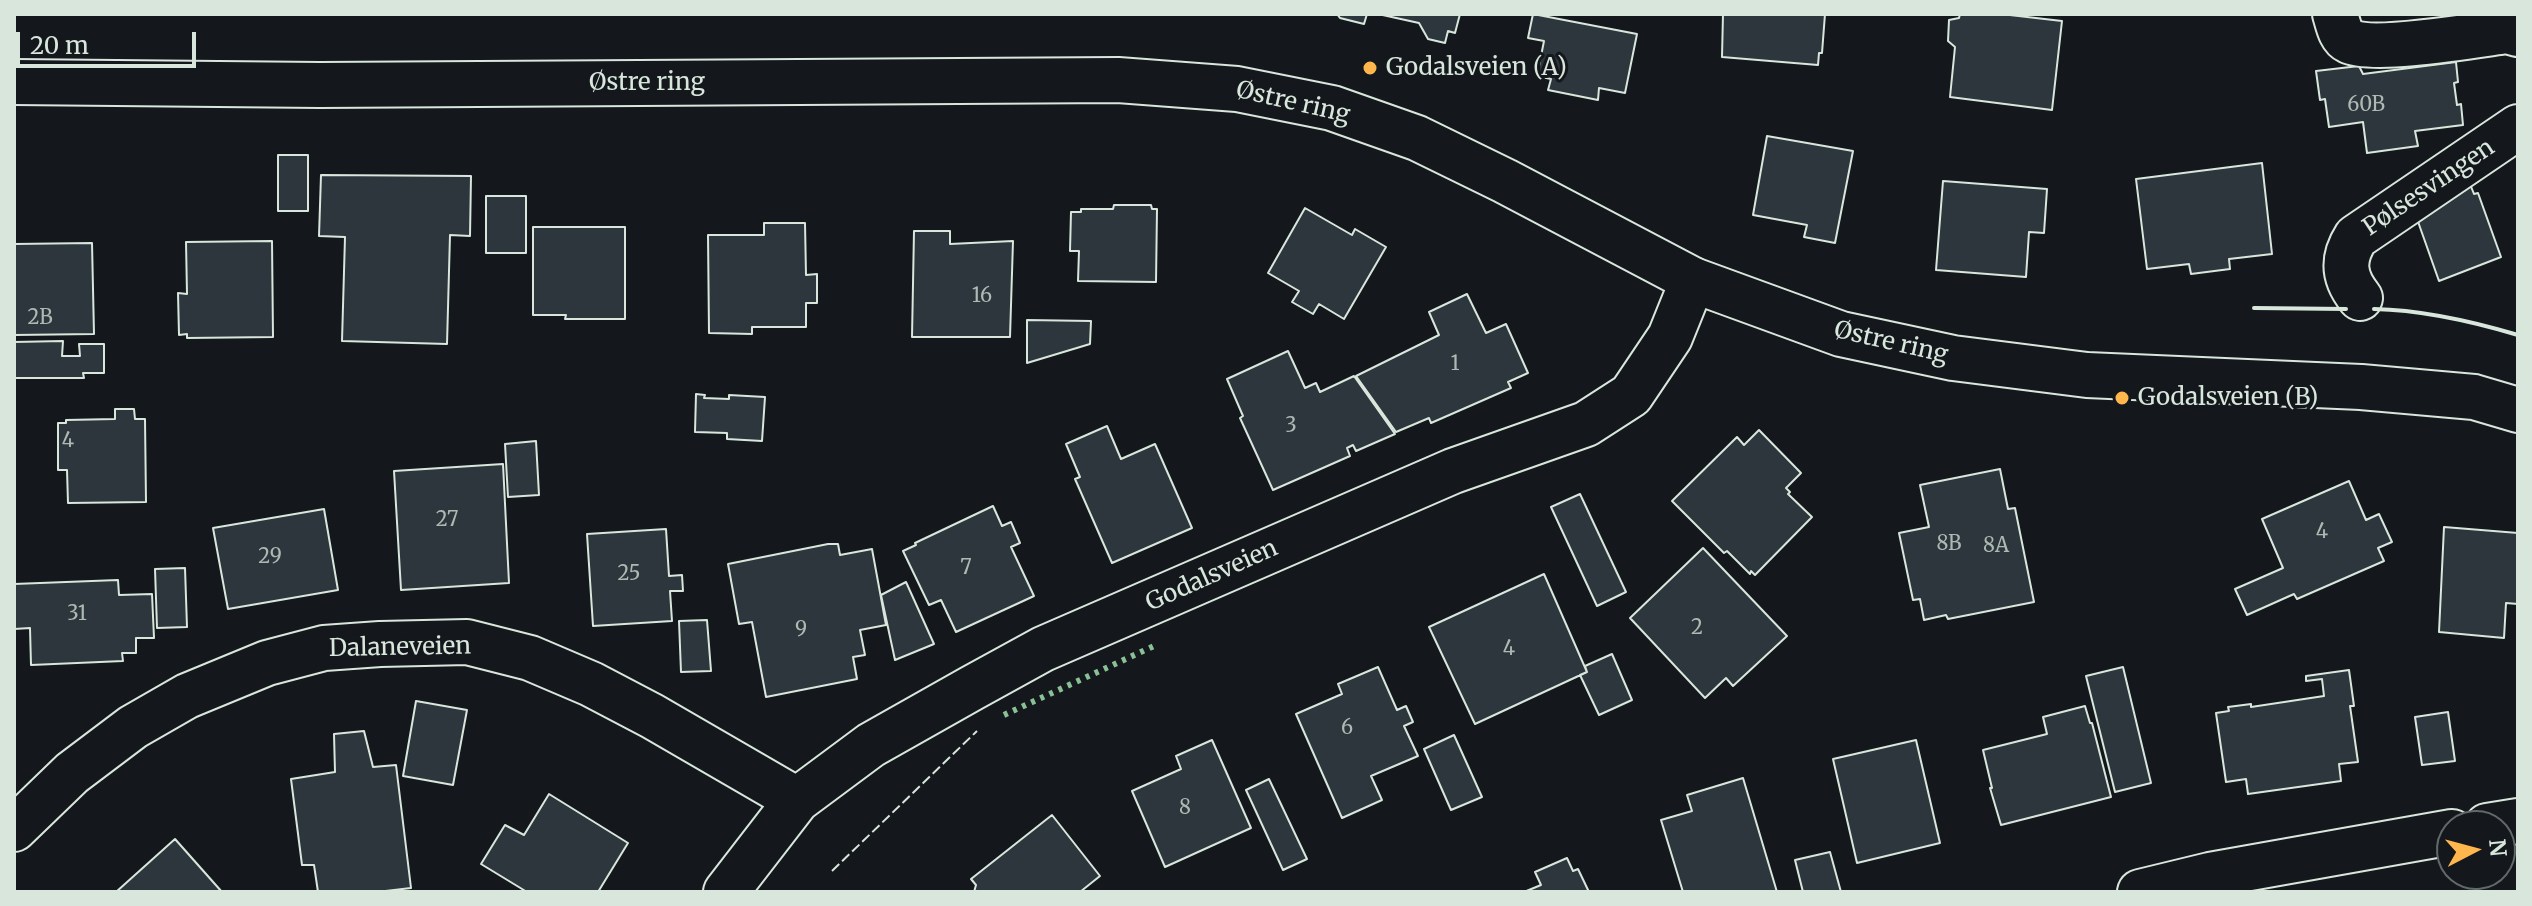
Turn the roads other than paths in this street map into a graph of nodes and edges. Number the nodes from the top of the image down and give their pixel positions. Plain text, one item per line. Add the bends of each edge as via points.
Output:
1 (2335, 14) edge
2 (2518, 34) edge
3 (14, 82) edge
4 (2518, 127) edge
5 (1693, 280) junction
6 (2360, 298) dead end
7 (2518, 410) edge
8 (797, 800) junction
9 (15, 825) edge
10 (2436, 835) edge
11 (726, 892) edge
12 (2140, 892) edge

1 - 2 street via 2349,42 2368,45
3 - 5 street, Østre ring via 1118,80 1237,89 1332,108 1417,138
4 - 6 street, Pølsesvingen via 2356,237 2346,252 2345,267
5 - 7 street, Østre ring via 1841,334 1953,358 2087,375 2403,390 2474,397
5 - 8 street, Godalsveien via 1670,337 1631,395 1586,424 1453,471 1043,649 871,745
8 - 9 street, Dalaneveien via 627,703 530,658 467,642 380,644 324,648 267,663 187,696 133,727
8 - 11 street, Godalsveien
10 - 12 street

